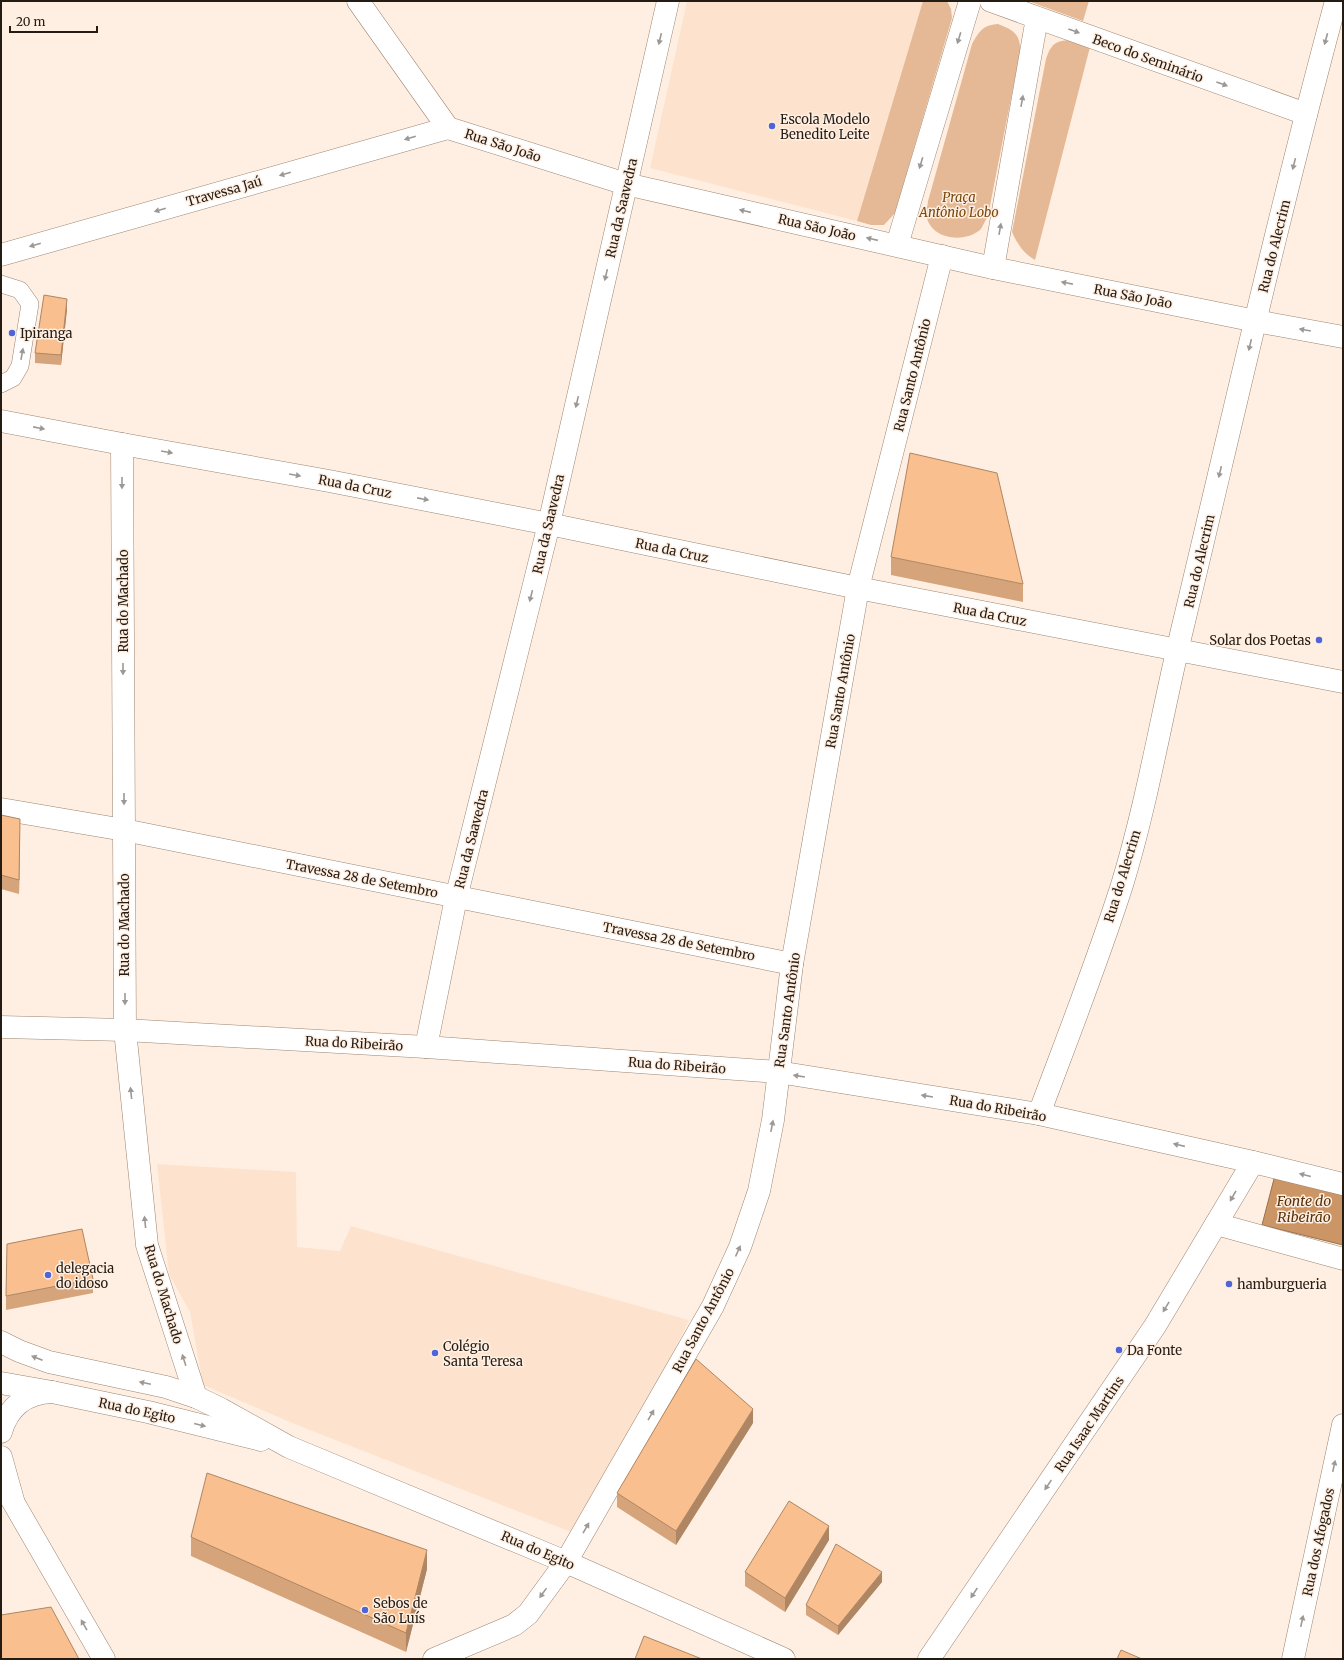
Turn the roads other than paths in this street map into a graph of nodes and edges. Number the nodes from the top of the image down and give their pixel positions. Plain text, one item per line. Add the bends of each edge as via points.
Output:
1 (358, 1) edge
2 (668, 1) edge
3 (970, 1) edge
4 (991, 1) edge
5 (1336, 1) edge
6 (1037, 18) junction
7 (1306, 114) junction
8 (448, 128) junction
9 (626, 184) junction
10 (896, 245) junction
11 (1, 255) edge
12 (942, 256) junction
13 (993, 268) junction
14 (1, 284) edge
15 (1256, 321) junction
16 (1343, 337) edge
17 (1, 384) edge
18 (1, 421) edge
19 (122, 444) junction
20 (549, 524) junction
21 (858, 588) junction
22 (1178, 650) junction
23 (1343, 682) edge
24 (1, 809) edge
25 (124, 830) junction
26 (456, 898) junction
27 (792, 964) junction
28 (1, 1027) edge
29 (125, 1030) junction
30 (426, 1047) junction
31 (778, 1072) junction
32 (1039, 1114) junction
33 (1253, 1162) junction
34 (1343, 1184) edge
35 (1216, 1224) junction
36 (1343, 1259) edge
37 (1, 1342) edge
38 (1, 1383) edge
39 (52, 1392) junction
40 (196, 1398) junction
41 (1343, 1425) edge
42 (1, 1432) edge
43 (289, 1448) junction
44 (1, 1457) edge
45 (1, 1481) edge
46 (16, 1508) junction
47 (566, 1562) junction
48 (104, 1659) edge
49 (434, 1659) edge
50 (784, 1659) edge
51 (929, 1659) edge
52 (1294, 1659) edge

1 - 8 street, Rua São João
2 -> 9 street, Rua da Saavedra
3 -> 10 street
4 - 6 street, Beco do Seminário
5 -> 7 street, Rua do Alecrim
6 -> 7 street, Beco do Seminário
13 -> 6 street
7 -> 15 street, Rua do Alecrim
8 - 9 street, Rua São João
8 -> 11 street, Travessa Jaú
10 -> 9 street, Rua São João
9 -> 20 street, Rua da Saavedra
10 - 12 street, Rua São João
12 - 13 street, Rua São João
12 - 21 street, Rua Santo Antônio
15 -> 13 street, Rua São João
17 -> 14 lane via 12,378 20,366 30,304 20,290
16 -> 15 street, Rua São João
15 -> 22 street, Rua do Alecrim
18 -> 19 street, Rua da Cruz
19 -> 20 street, Rua da Cruz
19 -> 25 street, Rua do Machado
20 - 21 street, Rua da Cruz
20 -> 26 street, Rua da Saavedra
21 - 22 street, Rua da Cruz
21 - 27 street, Rua Santo Antônio
22 - 23 street, Rua da Cruz
22 - 32 street, Rua do Alecrim via 1149,783 1122,885
24 - 25 street, Travessa 28 de Setembro
25 - 26 street, Travessa 28 de Setembro
25 -> 29 street, Rua do Machado
26 - 27 street, Travessa 28 de Setembro
26 - 30 street, Rua da Saavedra
27 - 31 street, Rua Santo Antônio
28 - 29 street, Rua do Ribeirão
29 - 30 street, Rua do Ribeirão
40 -> 29 street, Rua do Machado via 147,1245
30 - 31 street, Rua do Ribeirão
32 -> 31 street, Rua do Ribeirão
47 -> 31 street, Rua Santo Antônio via 713,1306 740,1247 758,1191 773,1120
33 -> 32 street, Rua do Ribeirão
34 -> 33 street, Rua do Ribeirão
33 -> 35 street, Rua Isaac Martins
35 - 36 street
35 -> 51 street, Rua Isaac Martins via 1151,1332
40 -> 37 street, Rua do Egito via 166,1387 49,1362
38 - 39 street
39 - 42 street, Rua do Egito via 34,1395 20,1402 8,1415
39 -> 43 street, Rua do Egito via 148,1412
40 - 43 street, Rua do Egito via 221,1409
52 -> 41 street, Rua dos Afogados
43 - 47 street, Rua do Egito
44 - 46 street
45 - 46 street
48 -> 46 street
47 -> 49 street, Rua Santo Antônio via 528,1614 514,1625
47 - 50 street, Rua do Egito

